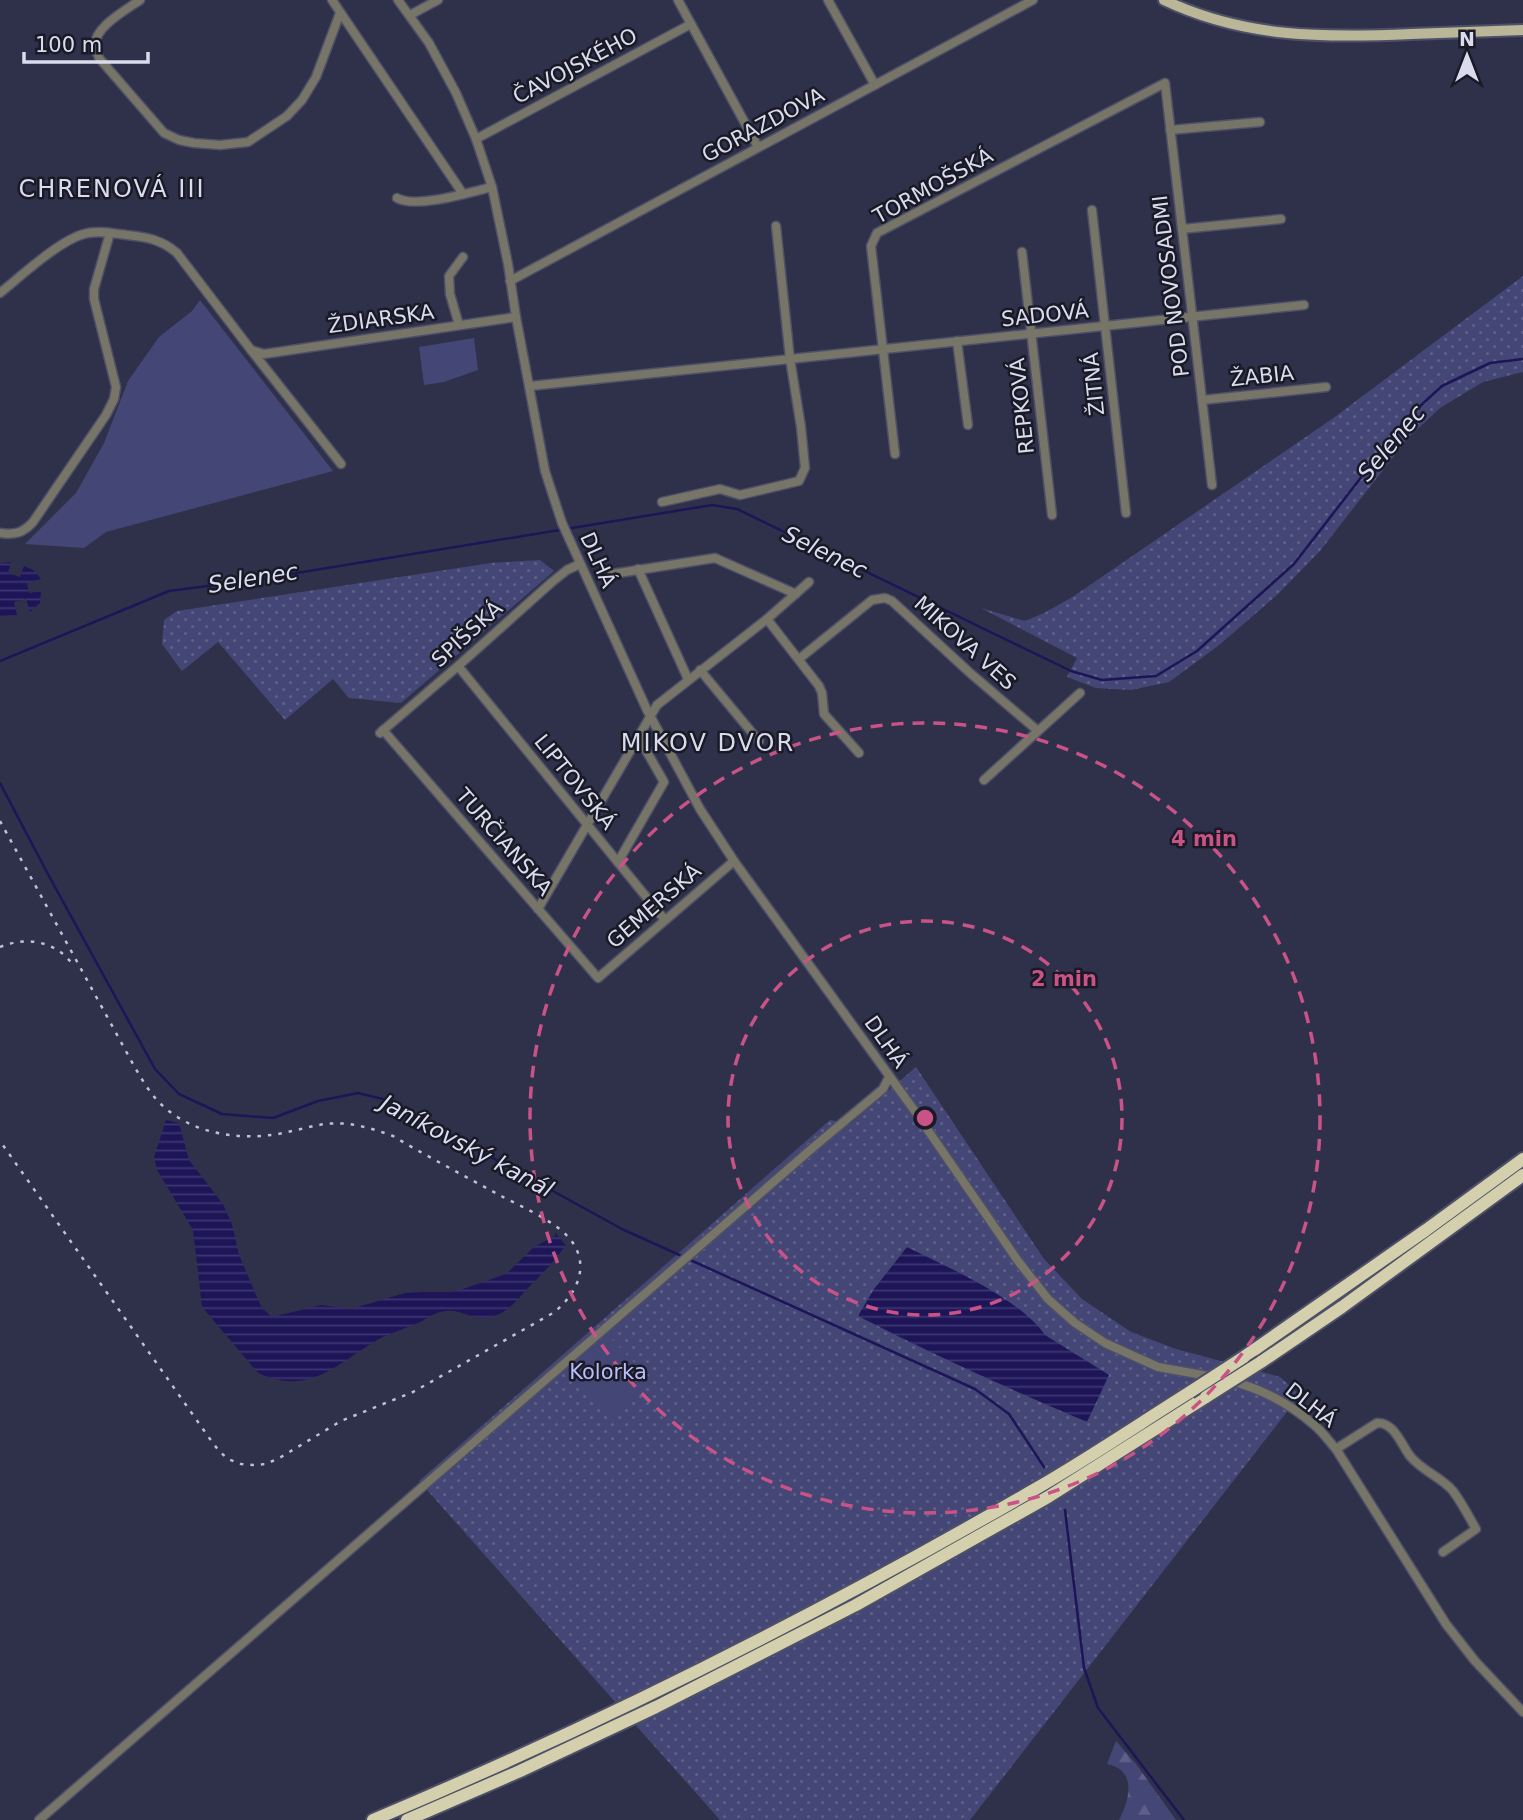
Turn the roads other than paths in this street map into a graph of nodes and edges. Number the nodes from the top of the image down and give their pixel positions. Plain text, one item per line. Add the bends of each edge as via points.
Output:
1 (140, 0) edge
2 (332, 0) edge
3 (398, 0) edge
4 (438, 0) edge
5 (678, 0) edge
6 (828, 0) edge
7 (1033, 0) edge
8 (1164, 0) edge
9 (340, 13) junction
10 (410, 15) junction
11 (691, 24) junction
12 (1523, 30) edge
13 (1165, 83) joint
14 (875, 85) junction
15 (1260, 122) dead end
16 (1170, 130) junction
17 (476, 139) junction
18 (758, 147) junction
19 (492, 187) junction
20 (463, 194) junction
21 (397, 198) dead end
22 (1092, 210) dead end
23 (1281, 219) dead end
24 (776, 226) dead end
25 (1182, 229) junction
26 (110, 233) junction
27 (1022, 252) dead end
28 (463, 257) dead end
29 (510, 281) junction
30 (0, 293) edge
31 (1304, 305) dead end
32 (516, 317) junction
33 (1192, 317) junction
34 (459, 325) junction
35 (1105, 326) junction
36 (1031, 334) junction
37 (957, 341) junction
38 (883, 349) junction
39 (251, 350) junction
40 (790, 359) junction
41 (530, 386) junction
42 (1326, 387) dead end
43 (1202, 400) junction
44 (968, 425) dead end
45 (895, 454) dead end
46 (341, 464) dead end
47 (1212, 485) dead end
48 (662, 502) dead end
49 (1126, 513) dead end
50 (1052, 514) dead end
51 (0, 533) edge
52 (580, 564) junction
53 (638, 569) junction
54 (612, 573) dead end
55 (809, 582) dead end
56 (796, 594) junction
57 (767, 619) junction
58 (799, 659) junction
59 (458, 666) junction
60 (700, 670) junction
61 (688, 679) junction
62 (1080, 692) dead end
63 (651, 717) junction
64 (1038, 731) junction
65 (381, 732) joint
66 (639, 738) junction
67 (760, 741) dead end
68 (859, 753) dead end
69 (984, 780) dead end
70 (587, 825) junction
71 (618, 862) junction
72 (734, 862) junction
73 (538, 909) junction
74 (665, 920) junction
75 (598, 978) joint
76 (889, 1077) junction
77 (1523, 1159) edge
78 (1523, 1175) edge
79 (1336, 1449) junction
80 (1443, 1552) dead end
81 (1523, 1712) edge
82 (39, 1820) edge
83 (373, 1820) edge
84 (407, 1820) edge

1 - 9 street via 102,28 95,38 99,58 164,133 179,140 220,145 247,142 287,116 302,100 316,77
2 - 9 street
3 - 10 street, DLHÁ
4 - 10 street
5 - 11 street
6 - 14 street
7 - 14 street, GORAZDOVA
8 - 12 main road via 1238,26 1274,33 1325,36
9 - 20 street
10 - 17 street, DLHÁ via 456,93
11 - 17 street, ČAVOJSKÉHO
11 - 18 street
13 - 16 street, POD NOVOSADMI
13 - 38 street, TORMOŠSKÁ via 877,233 871,246
14 - 18 street, GORAZDOVA
15 - 16 street
16 - 25 street, POD NOVOSADMI
17 - 19 street, DLHÁ
18 - 29 street, GORAZDOVA
19 - 20 street
19 - 29 street, DLHÁ
20 - 21 street via 427,202
22 - 35 street, ŽITNÁ
23 - 25 street
24 - 40 street
25 - 33 street, POD NOVOSADMI
26 - 30 street via 85,233 62,244
26 - 39 street via 165,243
26 - 51 street via 94,299 116,387 114,399 33,522 25,531
27 - 36 street, REPKOVÁ
28 - 34 street via 449,276
29 - 32 street, DLHÁ
31 - 33 street, SADOVÁ
32 - 34 street, ŽDIARSKA
32 - 41 street, DLHÁ
33 - 35 street, SADOVÁ
33 - 43 street, POD NOVOSADMI
34 - 39 street, ŽDIARSKA via 264,354
35 - 36 street, SADOVÁ
35 - 49 street, ŽITNÁ
36 - 37 street, SADOVÁ
36 - 50 street, REPKOVÁ
37 - 38 street, SADOVÁ
37 - 44 street
38 - 40 street, SADOVÁ
38 - 45 street, TORMOŠSKÁ
39 - 46 street
40 - 41 street, SADOVÁ
40 - 48 street via 805,468 799,481 740,495 720,489
41 - 52 street, DLHÁ via 545,471
42 - 43 street, ŽABIA
43 - 47 street, POD NOVOSADMI
52 - 59 street, SPIŠSKÁ via 557,578
52 - 63 street, DLHÁ
53 - 54 street
53 - 56 street via 716,558
53 - 61 street
55 - 56 street
56 - 57 street
57 - 58 street
57 - 60 street
58 - 64 street, MIKOVA VES via 872,600 885,598
58 - 68 street via 819,686 824,714
59 - 65 street, SPIŠSKÁ
59 - 70 street, LIPTOVSKÁ
60 - 61 street
60 - 67 street
61 - 63 street via 657,705
62 - 64 street
63 - 66 street
63 - 72 street, DLHÁ
64 - 69 street
65 - 73 street, TURČIANSKA
66 - 70 street
66 - 71 street via 664,782
70 - 71 street, LIPTOVSKÁ
70 - 73 street
71 - 74 street, LIPTOVSKÁ
72 - 74 street, GEMERSKÁ
72 - 76 street, DLHÁ
73 - 75 street, TURČIANSKA
74 - 75 street, GEMERSKÁ
76 - 79 street, DLHÁ via 1018,1261 1048,1299 1075,1323 1105,1343 1158,1367 1242,1384 1284,1402
76 - 82 street via 883,1089
77 - 83 highway, bridge via 1244,1357 1039,1487 761,1639 568,1734
78 - 84 highway, bridge via 1261,1362 1048,1497 731,1670 586,1741
79 - 80 street via 1373,1425 1388,1425 1416,1463 1454,1493 1476,1529
79 - 81 street, DLHÁ via 1439,1615

